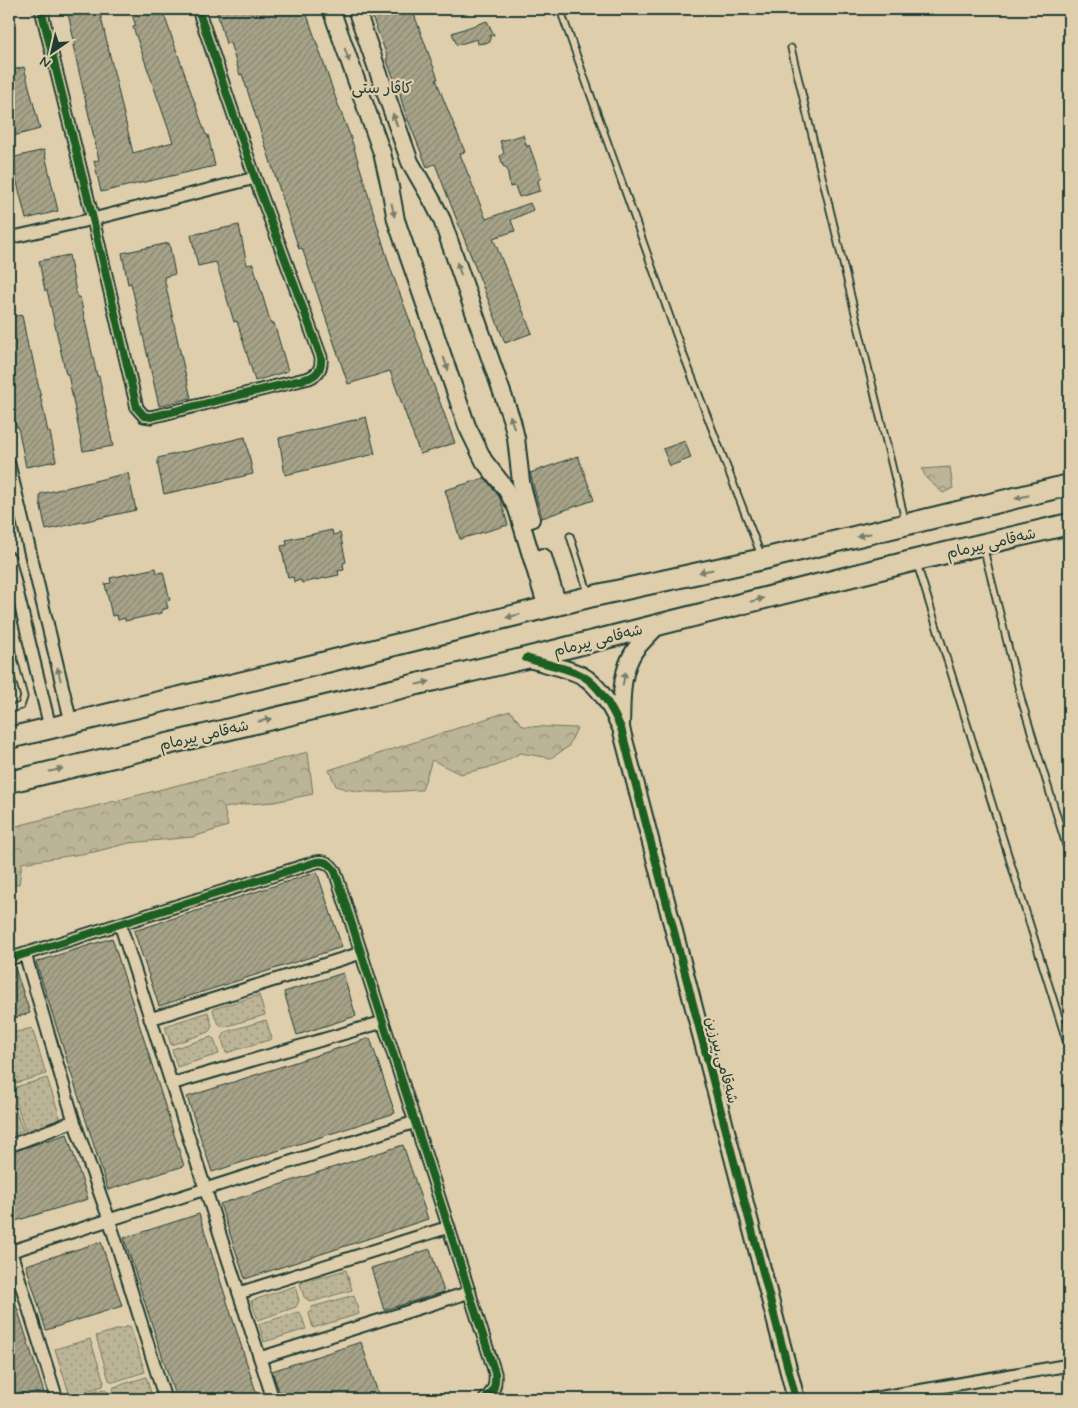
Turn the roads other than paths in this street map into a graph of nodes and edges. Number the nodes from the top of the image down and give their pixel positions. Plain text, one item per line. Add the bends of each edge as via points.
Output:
1 (41, 9) edge
2 (198, 9) edge
3 (331, 9) edge
4 (356, 9) edge
5 (560, 9) edge
6 (791, 48) dead end
7 (417, 176) junction
8 (255, 178) junction
9 (390, 187) junction
10 (93, 219) junction
11 (9, 238) edge
12 (517, 460) junction
13 (9, 464) edge
14 (490, 470) junction
15 (1069, 486) edge
16 (13, 497) edge
17 (518, 497) junction
18 (1069, 524) edge
19 (906, 525) junction
20 (570, 536) dead end
21 (983, 544) junction
22 (9, 558) edge
23 (763, 559) junction
24 (916, 560) junction
25 (589, 597) junction
26 (552, 606) junction
27 (659, 624) junction
28 (9, 642) edge
29 (526, 658) junction
30 (16, 669) junction
31 (9, 671) edge
32 (9, 709) edge
33 (71, 722) junction
34 (50, 727) junction
35 (621, 728) junction
36 (9, 738) edge
37 (9, 782) edge
38 (1069, 855) edge
39 (120, 924) junction
40 (361, 953) junction
41 (25, 954) junction
42 (9, 959) edge
43 (150, 1019) junction
44 (383, 1022) junction
45 (1066, 1040) dead end
46 (171, 1084) junction
47 (74, 1121) junction
48 (415, 1122) junction
49 (9, 1146) edge
50 (205, 1189) junction
51 (108, 1219) junction
52 (448, 1227) junction
53 (9, 1250) edge
54 (470, 1292) junction
55 (239, 1293) junction
56 (260, 1358) junction
57 (1069, 1365) edge
58 (57, 1399) edge
59 (165, 1399) edge
60 (273, 1399) edge
61 (485, 1399) edge
62 (796, 1399) edge
63 (871, 1399) edge

1 - 10 street
2 - 8 street
3 -> 9 street via 382,153
7 -> 4 street
5 - 23 lane via 682,351
6 - 19 lane
7 - 9 street
12 -> 7 street via 512,421 442,220
8 - 10 street
8 - 10 street via 321,357 320,370 309,378 155,417 141,414
9 -> 14 street via 396,220 467,426
10 - 11 street
12 - 14 street
12 - 17 street
13 - 16 street
14 - 17 street
15 -> 19 highway
33 -> 16 street
17 - 26 street
18 - 21 highway, شەقامی پیرمام
19 -> 23 highway
20 - 25 lane
21 - 24 highway, شەقامی پیرمام
21 - 38 lane via 1022,702
22 - 34 street
23 -> 25 highway
27 -> 24 highway, شەقامی پیرمام
24 - 45 lane
25 - 26 highway
26 -> 33 highway
27 - 29 highway, شەقامی پیرمام
35 -> 27 street via 622,685 627,667 635,651
28 - 30 lane
29 - 35 street via 583,676 601,694
37 -> 29 highway, شەقامی پیرمام
30 - 31 lane
30 - 32 lane via 24,697 21,706
33 - 34 highway
34 - 36 highway
35 - 62 street, شەقامی پیرزین
39 - 40 street via 324,862 335,871
39 - 41 street
39 - 43 street
40 - 43 street
40 - 44 street
41 - 42 street
41 - 47 street
43 - 46 street
44 - 46 street
44 - 48 street
46 - 50 street
47 - 49 street
47 - 51 street
48 - 50 street
48 - 52 street
50 - 51 street
50 - 55 street
51 - 53 street
51 - 59 street
52 - 54 street
52 - 55 street
53 - 58 street
54 - 56 street
54 - 61 street via 495,1373 496,1384
55 - 56 street
56 - 60 street
57 - 63 street

